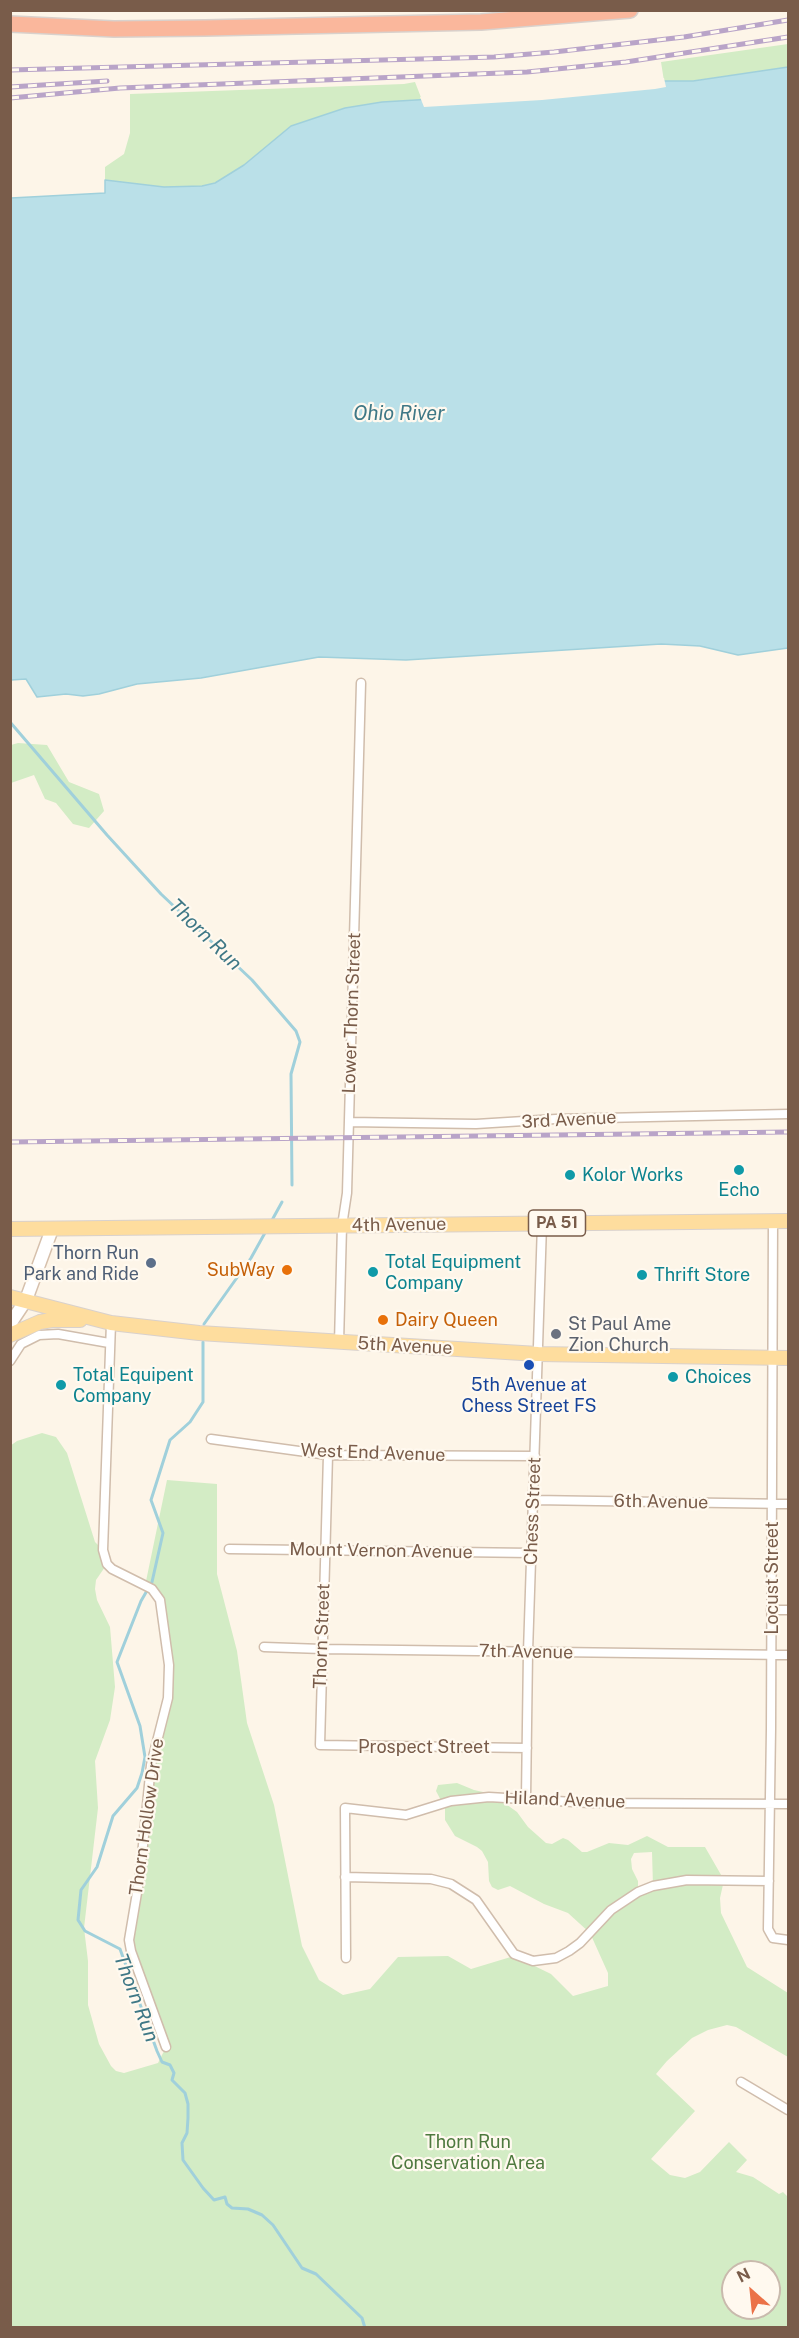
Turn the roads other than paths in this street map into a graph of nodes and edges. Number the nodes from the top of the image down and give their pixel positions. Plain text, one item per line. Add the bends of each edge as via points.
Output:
1 (630, 10) edge
2 (10, 24) edge
3 (361, 683) dead end
4 (789, 1114) edge
5 (349, 1122) junction
6 (772, 1221) junction
7 (789, 1221) edge
8 (542, 1224) junction
9 (342, 1226) junction
10 (10, 1228) edge
11 (52, 1229) junction
12 (10, 1297) edge
13 (26, 1300) junction
14 (111, 1323) junction
15 (10, 1324) edge
16 (10, 1335) edge
17 (109, 1343) junction
18 (339, 1343) junction
19 (538, 1354) junction
20 (774, 1358) junction
21 (789, 1358) edge
22 (10, 1361) edge
23 (211, 1439) dead end
24 (328, 1455) junction
25 (535, 1456) junction
26 (534, 1500) junction
27 (772, 1504) junction
28 (789, 1504) edge
29 (230, 1549) dead end
30 (325, 1550) junction
31 (532, 1553) junction
32 (771, 1610) junction
33 (789, 1610) edge
34 (264, 1647) dead end
35 (322, 1650) junction
36 (528, 1652) junction
37 (771, 1655) junction
38 (789, 1655) edge
39 (320, 1745) joint
40 (527, 1748) junction
41 (526, 1798) junction
42 (770, 1804) junction
43 (789, 1804) edge
44 (345, 1877) junction
45 (769, 1881) junction
46 (789, 1940) edge
47 (346, 1958) dead end
48 (166, 2047) dead end
49 (741, 2082) dead end
50 (789, 2110) edge

1 - 2 highway via 481,22 114,29
3 - 5 street, Lower Thorn Street
4 - 5 street, 3rd Avenue via 476,1124
5 - 9 street, Lower Thorn Street
6 - 7 main road, 4th Avenue / PA 51
6 - 8 main road, 4th Avenue / PA 51
6 - 20 street, Locust Street
8 - 9 main road, 4th Avenue / PA 51
8 - 19 street, Chess Street
9 - 11 main road, 4th Avenue / PA 51
9 - 18 street, Lower Thorn Street
10 - 11 main road, 4th Avenue / PA 51
11 - 13 street
12 - 13 main road, 5th Avenue
13 - 14 main road, 5th Avenue
13 - 15 street
14 - 16 main road via 52,1320
14 - 17 street, Thorn Hollow Drive
14 - 18 main road, 5th Avenue
17 - 22 street via 58,1334 39,1335 21,1344
17 - 48 street, Thorn Hollow Drive via 103,1550 112,1569 148,1587 160,1600 170,1682 151,1766 129,1940
18 - 19 main road, 5th Avenue
19 - 20 main road, 5th Avenue
19 - 25 street, Chess Street
20 - 21 main road, 5th Avenue
20 - 27 street, Locust Street
23 - 24 street, West End Avenue
24 - 25 street, West End Avenue
24 - 30 street, Thorn Street
25 - 26 street, Chess Street
26 - 27 street, 6th Avenue
26 - 31 street, Chess Street
27 - 28 street, 6th Avenue
27 - 32 street, Locust Street
29 - 30 street, Mount Vernon Avenue
30 - 31 street, Mount Vernon Avenue
30 - 35 street, Thorn Street
31 - 36 street, Chess Street
32 - 33 street
32 - 37 street, Locust Street
34 - 35 street, 7th Avenue
35 - 36 street, 7th Avenue
35 - 39 street, Thorn Street
36 - 37 street, 7th Avenue
36 - 40 street, Chess Street
37 - 38 street, 7th Avenue
37 - 42 street, Locust Street
39 - 40 street, Prospect Street
40 - 41 street, Chess Street
41 - 42 street, Hiland Avenue via 590,1803
41 - 44 street, Hiland Avenue via 451,1801 406,1815 345,1808
42 - 43 street, Hiland Avenue
42 - 45 street, Locust Street
44 - 45 street via 431,1879 451,1884 476,1900 514,1954 532,1961 556,1958 569,1951 611,1910 653,1886 687,1880
44 - 47 street
45 - 46 street, Locust Street via 770,1935
49 - 50 street

